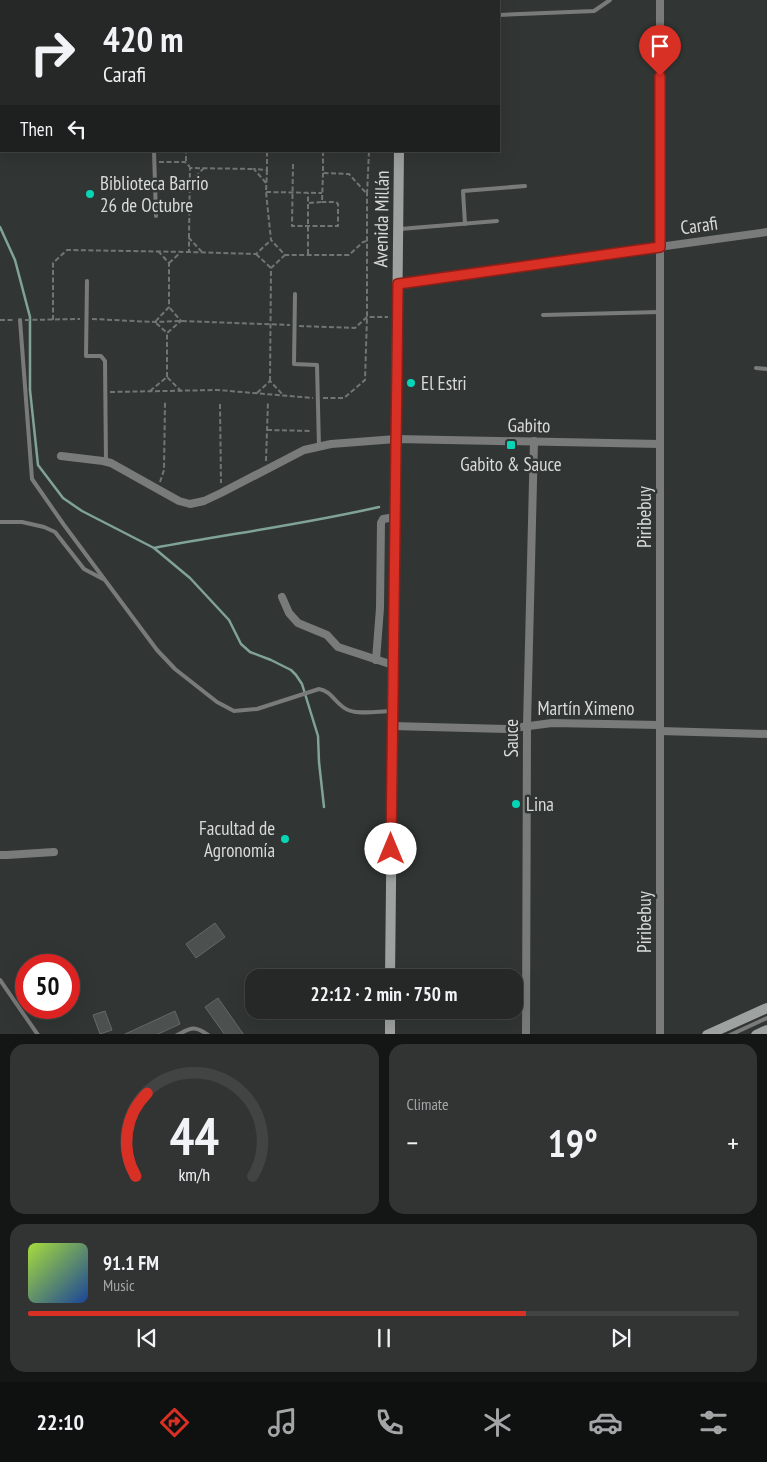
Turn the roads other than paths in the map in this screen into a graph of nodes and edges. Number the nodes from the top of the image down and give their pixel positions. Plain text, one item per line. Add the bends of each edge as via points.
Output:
1 (610, 0) edge
2 (660, 0) edge
3 (500, 15) edge
4 (154, 152) edge
5 (399, 152) edge
6 (525, 186) dead end
7 (156, 216) dead end
8 (498, 221) dead end
9 (466, 224) junction
10 (398, 229) junction
11 (767, 232) edge
12 (660, 247) junction
13 (87, 281) dead end
14 (398, 284) junction
15 (295, 294) dead end
16 (660, 312) junction
17 (542, 315) dead end
18 (20, 320) dead end
19 (756, 368) dead end
20 (767, 369) edge
21 (396, 439) junction
22 (534, 441) junction
23 (660, 444) junction
24 (319, 447) junction
25 (61, 456) dead end
26 (106, 462) junction
27 (396, 517) junction
28 (0, 522) edge
29 (104, 580) junction
30 (282, 597) dead end
31 (376, 660) junction
32 (393, 665) junction
33 (392, 711) junction
34 (527, 725) junction
35 (392, 726) junction
36 (660, 728) junction
37 (767, 734) edge
38 (54, 852) dead end
39 (0, 854) edge
40 (390, 969) edge
41 (0, 980) edge
42 (767, 1008) edge
43 (767, 1018) edge
44 (390, 1019) edge
45 (767, 1030) edge
46 (38, 1034) edge
47 (177, 1034) edge
48 (208, 1034) edge
49 (390, 1034) edge
50 (526, 1034) edge
51 (660, 1034) edge
52 (707, 1034) edge
53 (730, 1034) edge
54 (756, 1034) edge

1 - 3 lane via 594,11
2 - 12 street, Piribebuy
4 - 7 lane
5 - 10 main road, Avenida Millán
6 - 9 lane via 463,191
8 - 9 lane
9 - 10 lane
10 - 14 main road, Avenida Millán
11 - 12 street, Carafi
12 - 14 street, Carafi
12 - 16 street, Piribebuy
13 - 26 lane via 86,356 101,356 105,361
14 - 21 main road, Avenida Millán
15 - 24 lane via 294,364 317,364
16 - 17 lane
16 - 23 street, Piribebuy
18 - 29 lane via 32,479
19 - 20 lane
21 - 22 street, Gabito
21 - 24 street, Gabito
21 - 27 main road, Avenida Millán
22 - 23 street, Gabito
22 - 34 street, Sauce
23 - 36 street, Piribebuy
24 - 26 street, Gabito via 304,450 221,493 190,504
25 - 26 street, Gabito
27 - 31 street via 383,519 381,523
27 - 32 main road, Avenida Millán
28 - 29 lane via 22,522 55,532 84,569
29 - 33 lane via 175,669 234,711 257,709 319,689 325,690 349,710
30 - 31 street via 289,613 298,622 327,635 338,647
31 - 32 street
32 - 33 main road, Avenida Millán
33 - 35 main road, Avenida Millán
34 - 35 street, Martín Ximeno via 506,729
34 - 36 street, Martín Ximeno via 552,722
34 - 50 street, Sauce
35 - 40 main road, Avenida Millán
36 - 37 street, Martín Ximeno
36 - 51 street, Piribebuy
38 - 39 street
41 - 46 lane
42 - 52 main road
43 - 53 lane
44 - 49 main road
45 - 54 main road
47 - 48 lane via 193,1028

